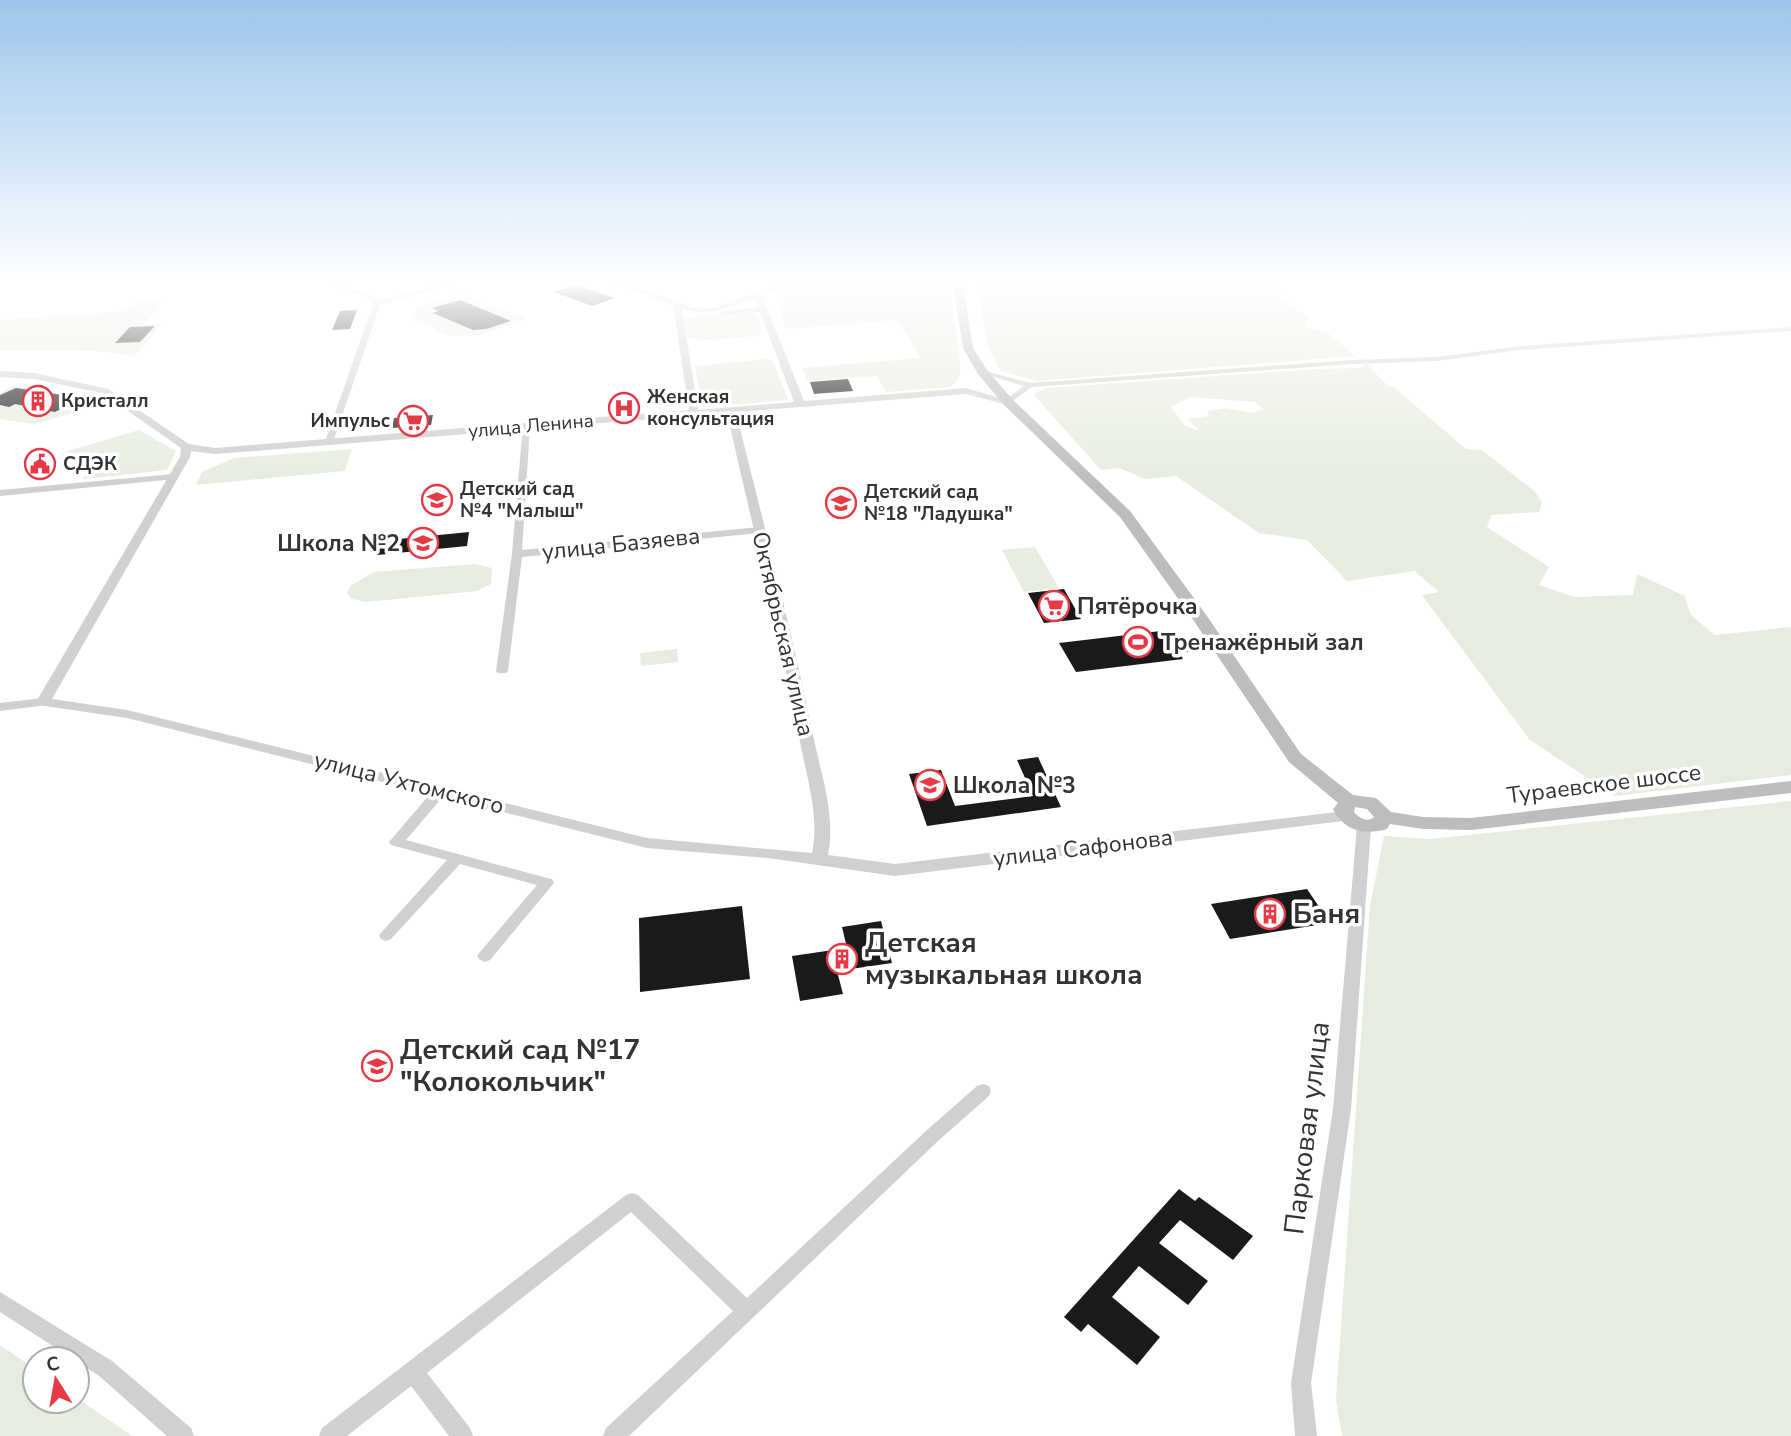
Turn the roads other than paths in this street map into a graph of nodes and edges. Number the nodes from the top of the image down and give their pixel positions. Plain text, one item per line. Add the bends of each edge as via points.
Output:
1 (361, 350) edge
2 (685, 350) edge
3 (779, 350) edge
4 (969, 350) edge
5 (1509, 350) edge
6 (982, 372) junction
7 (0, 373) edge
8 (1030, 385) junction
9 (966, 391) junction
10 (1008, 402) junction
11 (800, 404) junction
12 (731, 410) junction
13 (694, 413) junction
14 (526, 426) junction
15 (329, 442) junction
16 (186, 447) junction
17 (222, 450) junction
18 (174, 475) junction
19 (0, 493) edge
20 (759, 530) junction
21 (517, 554) junction
22 (502, 671) dead end
23 (43, 702) junction
24 (0, 708) edge
25 (1791, 787) edge
26 (441, 790) junction
27 (1347, 809) junction
28 (1384, 817) junction
29 (1364, 826) junction
30 (457, 858) junction
31 (819, 860) junction
32 (386, 935) dead end
33 (485, 956) dead end
34 (983, 1091) dead end
35 (0, 1301) edge
36 (747, 1311) junction
37 (412, 1371) junction
38 (183, 1436) edge
39 (330, 1436) edge
40 (462, 1436) edge
41 (614, 1436) edge
42 (1306, 1436) edge

1 - 15 street
2 - 13 street
3 - 11 street
4 - 6 main road
5 - 8 street
6 - 8 street
6 - 9 street
6 - 10 main road
7 - 16 street via 106,391
8 - 10 street
9 - 10 street, улица Ленина
9 - 11 street, улица Ленина
10 - 27 main road via 1125,514 1294,758
11 - 12 street, улица Ленина
12 - 13 street, улица Ленина
12 - 20 street, Октябрьская улица
13 - 14 street, улица Ленина
14 - 15 street, улица Ленина
14 - 21 street
15 - 17 street, улица Ленина
16 - 17 street
16 - 18 street
17 - 18 street via 192,460
18 - 19 street
18 - 23 street
20 - 21 street, улица Базяева
20 - 31 street, Октябрьская улица via 821,811 824,835
21 - 22 street, улица Базяева
23 - 24 street, улица Ухтомского
23 - 26 street, улица Ухтомского via 127,714
25 - 28 main road, Тураевское шоссе via 1471,824
26 - 30 street via 396,842
26 - 31 street, улица Ухтомского via 648,843
27 - 28 main road via 1358,800 1371,803
27 - 29 main road
27 - 31 street, улица Сафонова via 895,870
28 - 29 main road via 1380,824
29 - 42 street, Парковая улица via 1342,1109 1301,1383
30 - 32 street
30 - 33 street via 547,883
34 - 36 street
35 - 38 street via 105,1368
36 - 37 street via 632,1201
36 - 41 street
37 - 39 street
37 - 40 street

